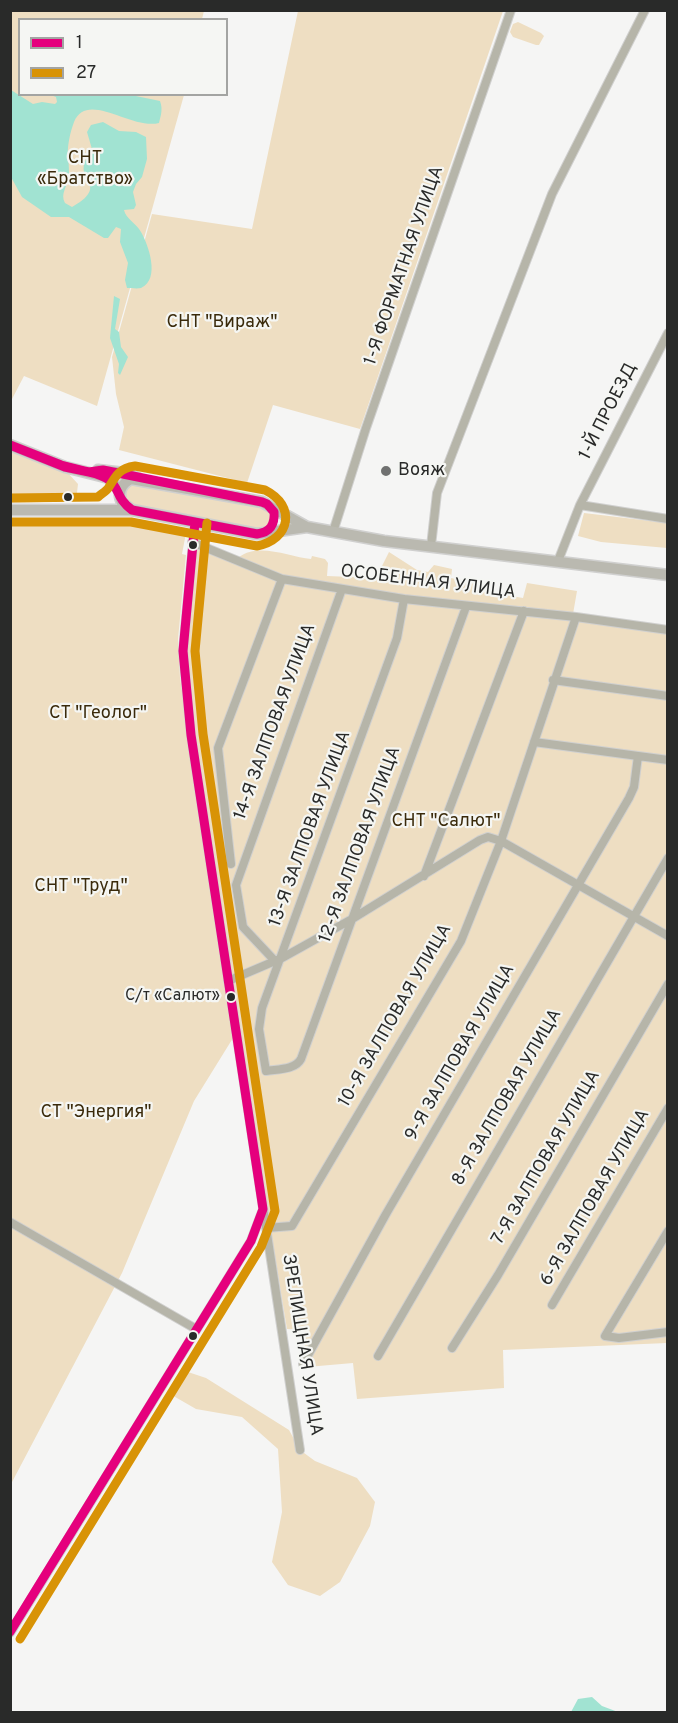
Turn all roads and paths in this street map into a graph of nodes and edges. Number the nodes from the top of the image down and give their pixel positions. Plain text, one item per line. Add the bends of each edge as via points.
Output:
1 (511, 10) edge
2 (645, 10) edge
3 (668, 333) edge
4 (10, 445) edge
5 (85, 472) junction
6 (138, 478) junction
7 (120, 493) junction
8 (580, 505) junction
9 (271, 507) junction
10 (102, 509) junction
11 (10, 510) edge
12 (132, 510) junction
13 (668, 519) edge
14 (195, 522) junction
15 (307, 527) junction
16 (265, 532) junction
17 (333, 532) junction
18 (192, 542) junction
19 (431, 546) junction
20 (558, 561) junction
21 (668, 575) edge
22 (282, 579) junction
23 (342, 589) junction
24 (404, 599) junction
25 (466, 607) junction
26 (524, 612) junction
27 (576, 617) junction
28 (668, 630) edge
29 (553, 680) junction
30 (668, 696) edge
31 (534, 742) junction
32 (638, 756) junction
33 (668, 760) edge
34 (501, 840) junction
35 (668, 858) edge
36 (231, 864) dead end
37 (424, 876) junction
38 (578, 885) junction
39 (633, 916) junction
40 (352, 920) junction
41 (668, 936) edge
42 (278, 959) junction
43 (228, 981) junction
44 (668, 984) edge
45 (266, 1071) joint
46 (668, 1107) edge
47 (263, 1209) junction
48 (10, 1222) edge
49 (266, 1228) junction
50 (668, 1230) edge
51 (552, 1305) dead end
52 (196, 1329) junction
53 (668, 1332) edge
54 (452, 1348) dead end
55 (378, 1356) dead end
56 (303, 1364) dead end
57 (300, 1450) dead end
58 (10, 1633) edge

1 - 17 street, 1-Я ФОРМАТНАЯ УЛИЦА
2 - 19 street via 552,194 437,493
3 - 8 street, 1-Й ПРОЕЗД
4 - 5 main road
5 - 6 main road via 103,470
5 - 7 main road via 109,478
6 - 7 main road via 126,481
6 - 9 main road
7 - 10 main road
7 - 12 main road via 122,503
8 - 13 street
8 - 20 street, 1-Й ПРОЕЗД
9 - 15 main road
9 - 16 main road via 273,524
10 - 11 main road
10 - 12 main road
12 - 14 main road
14 - 16 main road via 257,534
14 - 18 street, ЗРЕЛИЩНАЯ УЛИЦА
15 - 16 main road
15 - 17 main road
17 - 19 main road
18 - 22 street, ОСОБЕННАЯ УЛИЦА
18 - 43 street, ЗРЕЛИЩНАЯ УЛИЦА via 183,651 191,735
19 - 20 main road
20 - 21 main road
22 - 23 street, ОСОБЕННАЯ УЛИЦА
22 - 36 street via 218,748
23 - 24 street, ОСОБЕННАЯ УЛИЦА
23 - 42 street, 14-Я ЗАЛПОВАЯ УЛИЦА via 236,885 243,927
24 - 25 street, ОСОБЕННАЯ УЛИЦА
24 - 42 street, 13-Я ЗАЛПОВАЯ УЛИЦА via 397,639
25 - 26 street, ОСОБЕННАЯ УЛИЦА
25 - 40 street, 12-Я ЗАЛПОВАЯ УЛИЦА
26 - 27 street, ОСОБЕННАЯ УЛИЦА
26 - 37 street
27 - 28 street, ОСОБЕННАЯ УЛИЦА
27 - 29 street, 10-Я ЗАЛПОВАЯ УЛИЦА
29 - 30 street
29 - 31 street, 10-Я ЗАЛПОВАЯ УЛИЦА
31 - 32 street
31 - 34 street, 10-Я ЗАЛПОВАЯ УЛИЦА
32 - 33 street
32 - 38 street, 9-Я ЗАЛПОВАЯ УЛИЦА via 634,787
34 - 37 street via 480,840
34 - 38 street
34 - 49 street, 10-Я ЗАЛПОВАЯ УЛИЦА via 461,941 292,1226
35 - 39 street, 8-Я ЗАЛПОВАЯ УЛИЦА
37 - 40 street
38 - 39 street
38 - 56 street, 9-Я ЗАЛПОВАЯ УЛИЦА
39 - 41 street
39 - 55 street, 8-Я ЗАЛПОВАЯ УЛИЦА
40 - 42 street
40 - 45 street, 12-Я ЗАЛПОВАЯ УЛИЦА via 299,1064
42 - 43 street
42 - 45 street, 13-Я ЗАЛПОВАЯ УЛИЦА via 259,1029
43 - 47 street, ЗРЕЛИЩНАЯ УЛИЦА
44 - 54 street, 7-Я ЗАЛПОВАЯ УЛИЦА
46 - 51 street, 6-Я ЗАЛПОВАЯ УЛИЦА
47 - 49 street, ЗРЕЛИЩНАЯ УЛИЦА
47 - 52 street via 250,1241
48 - 52 street
49 - 57 street, ЗРЕЛИЩНАЯ УЛИЦА
50 - 53 street via 606,1336
52 - 58 street

